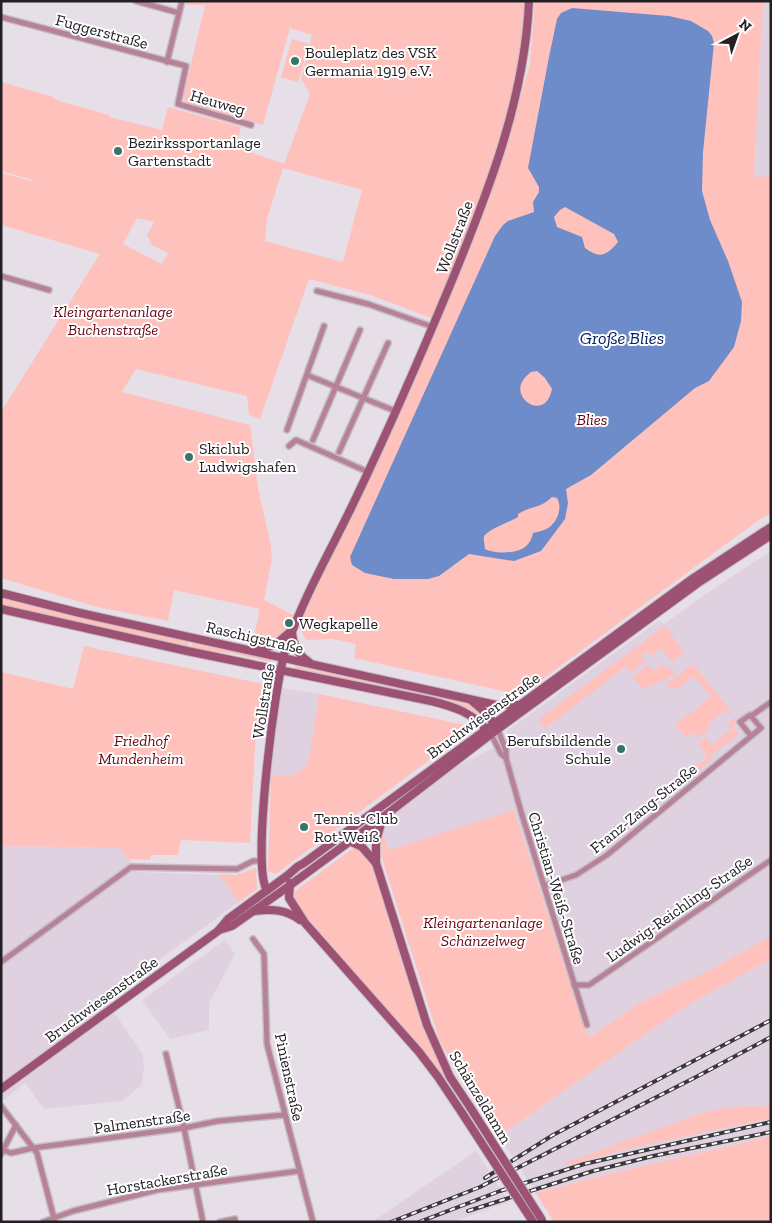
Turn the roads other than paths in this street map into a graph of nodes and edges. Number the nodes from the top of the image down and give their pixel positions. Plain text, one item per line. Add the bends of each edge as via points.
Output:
1 (136, 1) edge
2 (182, 1) edge
3 (529, 1) edge
4 (179, 13) junction
5 (1, 17) edge
6 (167, 62) junction
7 (251, 125) dead end
8 (1, 276) edge
9 (49, 290) dead end
10 (318, 290) dead end
11 (324, 326) dead end
12 (433, 327) junction
13 (360, 330) dead end
14 (388, 343) dead end
15 (307, 375) junction
16 (336, 387) junction
17 (364, 398) junction
18 (395, 411) junction
19 (287, 430) dead end
20 (313, 440) dead end
21 (289, 446) dead end
22 (339, 452) dead end
23 (368, 472) junction
24 (771, 527) edge
25 (771, 534) edge
26 (1, 593) edge
27 (1, 609) edge
28 (292, 630) junction
29 (190, 637) junction
30 (187, 651) junction
31 (253, 651) junction
32 (283, 658) junction
33 (312, 664) junction
34 (280, 670) junction
35 (468, 698) junction
36 (771, 702) edge
37 (519, 705) junction
38 (752, 716) junction
39 (496, 726) junction
40 (488, 732) junction
41 (751, 736) junction
42 (506, 758) junction
43 (383, 817) junction
44 (340, 837) junction
45 (351, 841) junction
46 (771, 860) edge
47 (262, 861) junction
48 (304, 863) junction
49 (376, 863) junction
50 (289, 886) junction
51 (544, 886) junction
52 (267, 890) junction
53 (252, 912) junction
54 (305, 923) junction
55 (218, 931) junction
56 (253, 939) dead end
57 (1, 962) edge
58 (574, 985) junction
59 (587, 1025) dead end
60 (166, 1054) dead end
61 (1, 1090) edge
62 (1, 1106) edge
63 (284, 1115) junction
64 (16, 1125) junction
65 (184, 1128) junction
66 (33, 1148) junction
67 (2, 1152) edge
68 (299, 1172) junction
69 (196, 1185) junction
70 (54, 1219) edge
71 (235, 1219) dead end
72 (543, 1221) edge
73 (42, 1222) edge
74 (203, 1222) edge
75 (220, 1222) edge
76 (313, 1222) edge
77 (533, 1222) edge

1 - 4 street
2 - 4 street
3 - 12 main road, Wollstraße via 523,64 502,147
4 - 6 street
5 - 6 street, Fuggerstraße
6 - 7 street, Heuweg via 186,66 178,104
8 - 9 street
10 - 12 street
11 - 15 street
12 - 18 main road, Wollstraße
13 - 16 street
14 - 17 street
15 - 16 street
15 - 19 street
16 - 17 street
16 - 20 street
17 - 18 street
17 - 22 street
18 - 23 main road, Wollstraße
21 - 23 street via 296,440
23 - 28 main road, Wollstraße
24 - 37 main road, Bruchwiesenstraße via 692,579
25 - 39 main road, Bruchwiesenstraße
26 - 29 main road, Raschigstraße
27 - 30 main road, Raschigstraße
28 - 31 main road via 275,645
28 - 32 main road, Wollstraße
28 - 33 main road via 297,651
29 - 30 main road
29 - 31 main road, Raschigstraße
30 - 34 main road, Raschigstraße
31 - 32 main road, Raschigstraße
32 - 33 main road, Raschigstraße
32 - 34 main road, Wollstraße
33 - 35 main road, Raschigstraße
34 - 40 main road, Raschigstraße via 455,707 476,718
34 - 47 main road, Wollstraße via 266,776
35 - 37 main road via 496,705
35 - 39 main road, Raschigstraße
36 - 38 street
37 - 39 main road, Bruchwiesenstraße
38 - 41 street via 761,728
38 - 41 street via 750,714 740,722
39 - 40 main road, Bruchwiesenstraße
39 - 42 street, Christian-Weiß-Straße
40 - 42 street, Christian-Weiß-Straße
40 - 43 main road, Bruchwiesenstraße
40 - 44 main road, Bruchwiesenstraße
41 - 51 street, Franz-Zang-Straße via 592,866
42 - 51 street, Christian-Weiß-Straße
43 - 45 main road, Bruchwiesenstraße
43 - 49 main road, Schänzeldamm via 376,837
44 - 45 main road, Schänzeldamm
44 - 48 main road, Bruchwiesenstraße
45 - 49 main road, Schänzeldamm via 362,847
45 - 50 main road, Bruchwiesenstraße
46 - 58 street, Ludwig-Reichling-Straße via 589,985
47 - 52 main road, Wollstraße via 263,884
47 - 57 street via 253,861 237,870 131,867
48 - 50 main road
48 - 52 main road, Bruchwiesenstraße
49 - 72 main road, Schänzeldamm, bridge via 426,1025 450,1077
50 - 53 main road, Bruchwiesenstraße
50 - 54 main road, Schänzeldamm via 289,898
51 - 58 street, Christian-Weiß-Straße
52 - 55 main road, Bruchwiesenstraße via 228,919
53 - 54 main road, Schänzeldamm via 279,910
53 - 55 main road, Bruchwiesenstraße
54 - 77 main road, Schänzeldamm, bridge via 419,1052
55 - 61 main road, Bruchwiesenstraße
56 - 63 street, Pinienstraße via 264,954 267,1044
58 - 59 street, Christian-Weiß-Straße
60 - 65 street
62 - 64 street
63 - 65 street, Palmenstraße via 218,1121
63 - 68 street, Pinienstraße
64 - 66 street
64 - 67 street
65 - 66 street, Palmenstraße
65 - 69 street
66 - 67 street, Palmenstraße
66 - 70 street
68 - 69 street, Horstackerstraße
68 - 76 street, Pinienstraße
69 - 70 street, Horstackerstraße via 157,1190 73,1211
69 - 74 street
70 - 73 street, Horstackerstraße
71 - 75 street

